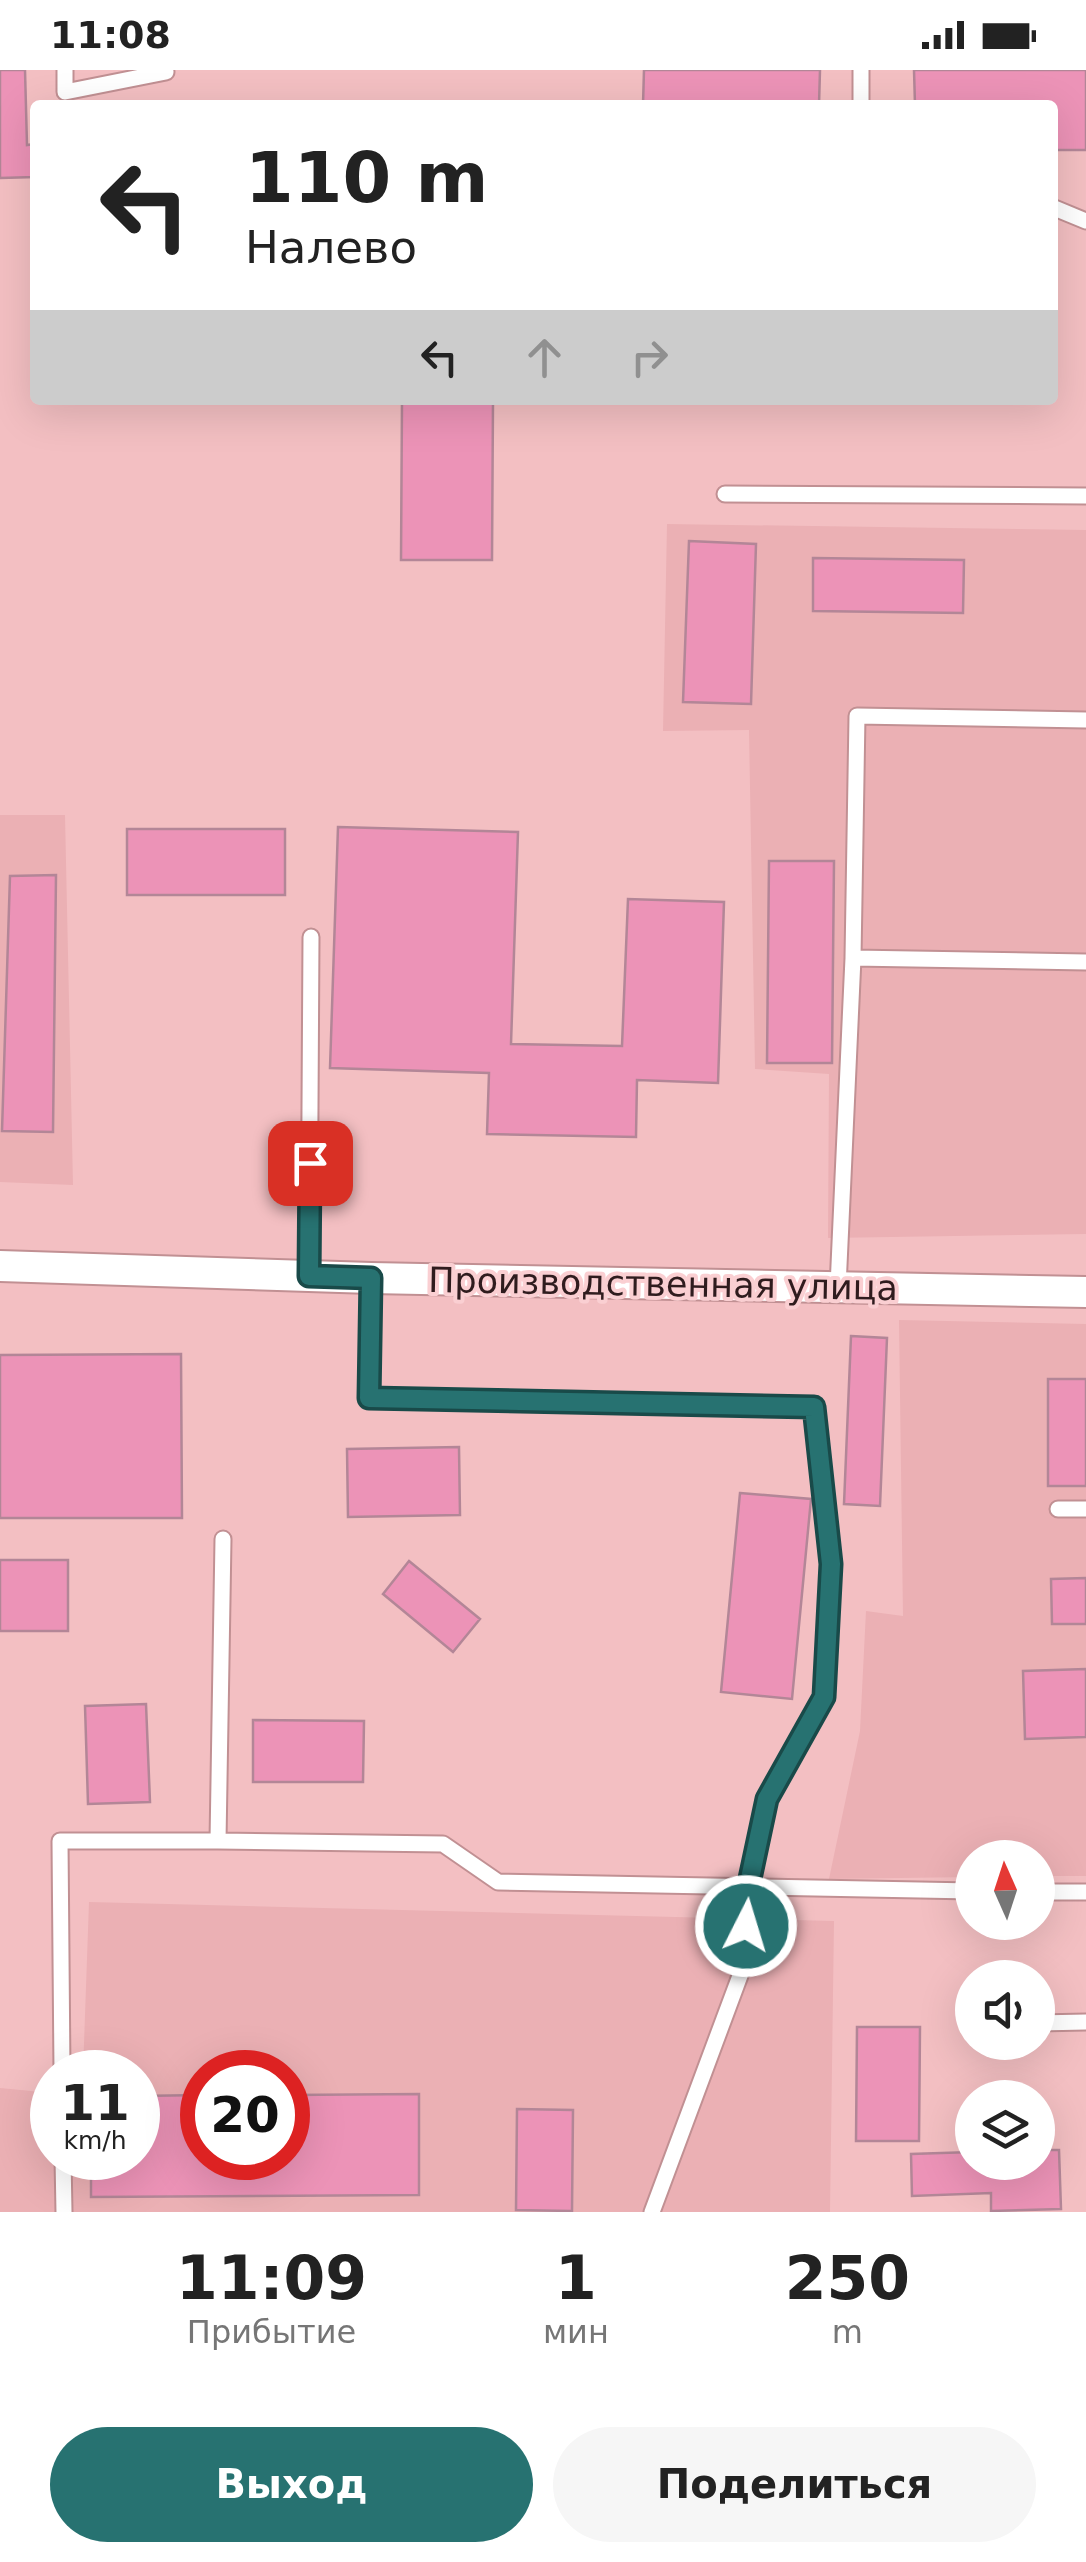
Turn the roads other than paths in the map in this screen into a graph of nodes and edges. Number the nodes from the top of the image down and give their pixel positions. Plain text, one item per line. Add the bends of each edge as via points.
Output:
1 (64, 70) edge
2 (861, 70) edge
3 (166, 72) edge
4 (862, 100) edge
5 (1058, 209) edge
6 (1086, 221) edge
7 (725, 494) dead end
8 (1086, 496) edge
9 (1086, 720) edge
10 (311, 937) dead end
11 (853, 958) junction
12 (1086, 962) edge
13 (0, 1266) edge
14 (309, 1276) junction
15 (371, 1278) junction
16 (838, 1287) junction
17 (1086, 1292) edge
18 (1058, 1509) dead end
19 (1086, 1509) edge
20 (224, 1539) dead end
21 (218, 1841) junction
22 (748, 1888) junction
23 (955, 1891) edge
24 (1055, 1892) edge
25 (1086, 1892) edge
26 (1055, 2022) edge
27 (1086, 2022) edge
28 (62, 2050) edge
29 (63, 2180) edge
30 (64, 2212) edge
31 (652, 2212) edge

1 - 3 lane via 65,92
2 - 4 lane
5 - 6 lane
7 - 8 lane
9 - 11 lane via 857,716
10 - 14 lane
11 - 12 lane
11 - 16 lane
13 - 14 street, Производственная улица
14 - 15 street, Производственная улица
15 - 16 street, Производственная улица
15 - 22 lane via 369,1398 814,1407 831,1564 824,1697 767,1799
16 - 17 street, Производственная улица
18 - 19 lane
20 - 21 lane
21 - 22 lane via 443,1844 498,1882
21 - 28 lane via 60,1842
22 - 23 lane
22 - 31 lane via 744,1965
24 - 25 lane
26 - 27 lane
29 - 30 lane

